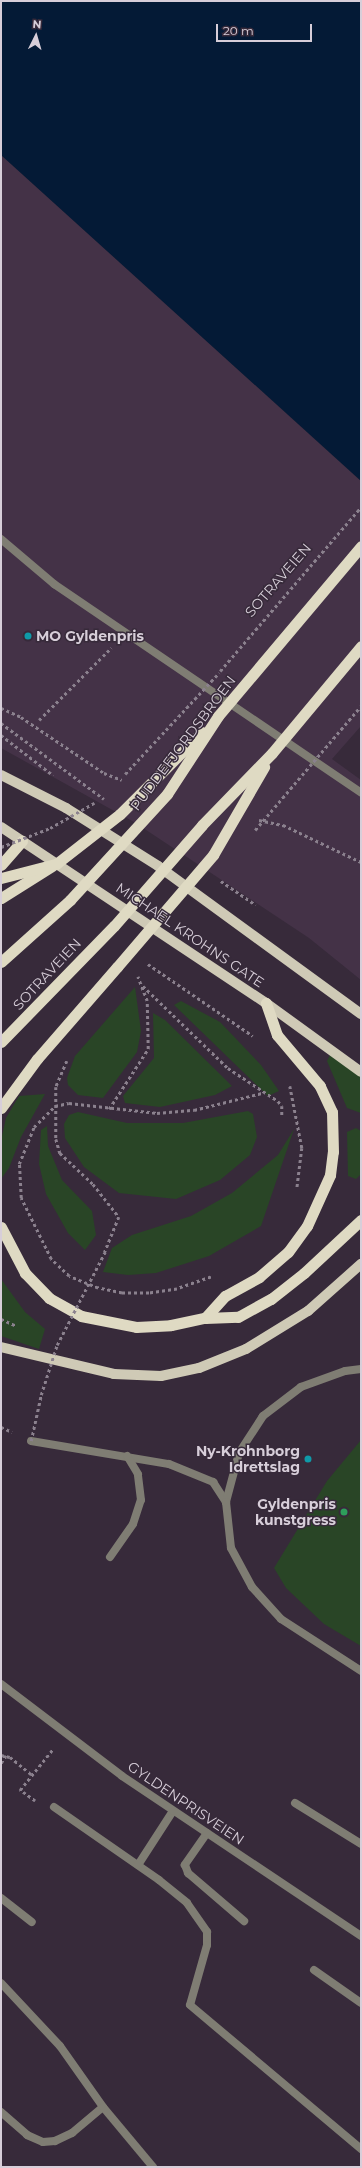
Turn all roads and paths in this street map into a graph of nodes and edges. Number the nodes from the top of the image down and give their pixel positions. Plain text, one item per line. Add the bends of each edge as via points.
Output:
1 (361, 507) edge
2 (1, 539) edge
3 (361, 546) edge
4 (125, 634) junction
5 (361, 646) edge
6 (218, 716) junction
7 (39, 720) dead end
8 (272, 753) junction
9 (1, 775) edge
10 (118, 782) dead end
11 (108, 793) dead end
12 (361, 793) edge
13 (1, 827) edge
14 (22, 841) junction
15 (1, 847) edge
16 (56, 864) junction
17 (1, 865) edge
18 (1, 878) edge
19 (1, 898) edge
20 (1, 962) edge
21 (156, 970) dead end
22 (266, 1003) junction
23 (361, 1014) edge
24 (258, 1041) dead end
25 (1, 1042) edge
26 (361, 1072) edge
27 (60, 1075) dead end
28 (22, 1078) junction
29 (288, 1081) dead end
30 (262, 1093) junction
31 (1, 1098) edge
32 (55, 1106) junction
33 (1, 1108) edge
34 (109, 1109) junction
35 (282, 1117) dead end
36 (296, 1194) dead end
37 (361, 1220) edge
38 (1, 1227) edge
39 (361, 1264) edge
40 (213, 1276) dead end
41 (205, 1318) junction
42 (1, 1347) edge
43 (361, 1369) edge
44 (31, 1441) joint
45 (127, 1456) junction
46 (226, 1502) junction
47 (110, 1557) dead end
48 (361, 1671) edge
49 (1, 1684) edge
50 (53, 1749) dead end
51 (1, 1755) edge
52 (6, 1755) junction
53 (1, 1763) edge
54 (32, 1775) junction
55 (295, 1803) dead end
56 (54, 1807) joint
57 (173, 1811) junction
58 (207, 1833) junction
59 (361, 1844) edge
60 (138, 1865) junction
61 (1, 1898) edge
62 (244, 1921) dead end
63 (32, 1922) dead end
64 (361, 1936) edge
65 (314, 1970) dead end
66 (1, 1983) edge
67 (361, 2003) edge
68 (103, 2107) junction
69 (1, 2112) edge
70 (361, 2149) edge
71 (153, 2167) edge

1 - 10 path, SOTRAVEIEN, bridge via 219,673
2 - 4 street via 54,584
3 - 6 highway, PUDDEFJORDSBROEN, bridge
4 - 7 path
4 - 12 street
5 - 8 highway, bridge
6 - 16 highway, bridge via 120,814
6 - 20 highway, PUDDEFJORDSBROEN, bridge via 167,794 70,900
8 - 25 highway, SOTRAVEIEN, bridge via 202,825 114,926
8 - 28 highway, bridge via 212,855
9 - 23 main road via 66,808 158,866
11 - 15 path, bridge via 50,828
13 - 14 main road, MICHAEL KROHNS GATE
14 - 17 highway
14 - 22 main road, MICHAEL KROHNS GATE
16 - 18 highway, bridge
16 - 19 highway
21 - 24 path via 230,1019
22 - 26 main road, MICHAEL KROHNS GATE
22 - 41 highway via 277,1035 320,1086 332,1112 333,1152 330,1175 307,1226 288,1252 259,1277 225,1296
27 - 32 path
28 - 31 highway
28 - 33 highway
29 - 36 path via 298,1118 302,1148
30 - 34 path via 194,1110 157,1113
30 - 34 path via 211,1054 143,986 147,1001 148,1049
30 - 35 path via 282,1106
32 - 34 path via 69,1103
32 - 40 path via 34,1128 19,1164 21,1198 51,1259 69,1276 98,1288 122,1293 177,1289
32 - 44 path, bridge via 56,1139 60,1153 93,1184 119,1218 105,1252 57,1345 41,1395
37 - 41 highway via 271,1299 238,1317
38 - 41 highway via 25,1273 49,1298 81,1316 136,1327 171,1325
39 - 42 main road via 308,1310 246,1349 199,1368 161,1376 114,1374
43 - 46 street via 344,1370 301,1386 263,1416 240,1453
44 - 45 street
45 - 46 street via 169,1464 205,1478 213,1482
45 - 47 street via 138,1474 141,1500 133,1524
46 - 48 street via 232,1548 252,1587 281,1619
49 - 57 street, GYLDENPRISVEIEN
50 - 54 path
51 - 52 path
52 - 53 path
52 - 54 path
54 - 56 path via 20,1790 51,1812
55 - 59 street
56 - 60 street
57 - 58 street, GYLDENPRISVEIEN
57 - 60 street
58 - 62 street via 185,1865 188,1873
58 - 64 street, GYLDENPRISVEIEN
60 - 70 street via 187,1903 207,1932 207,1945 190,2004
61 - 63 street
65 - 67 street
66 - 68 street via 60,2046
68 - 69 street via 72,2133 56,2141 43,2142 27,2135
68 - 71 street

